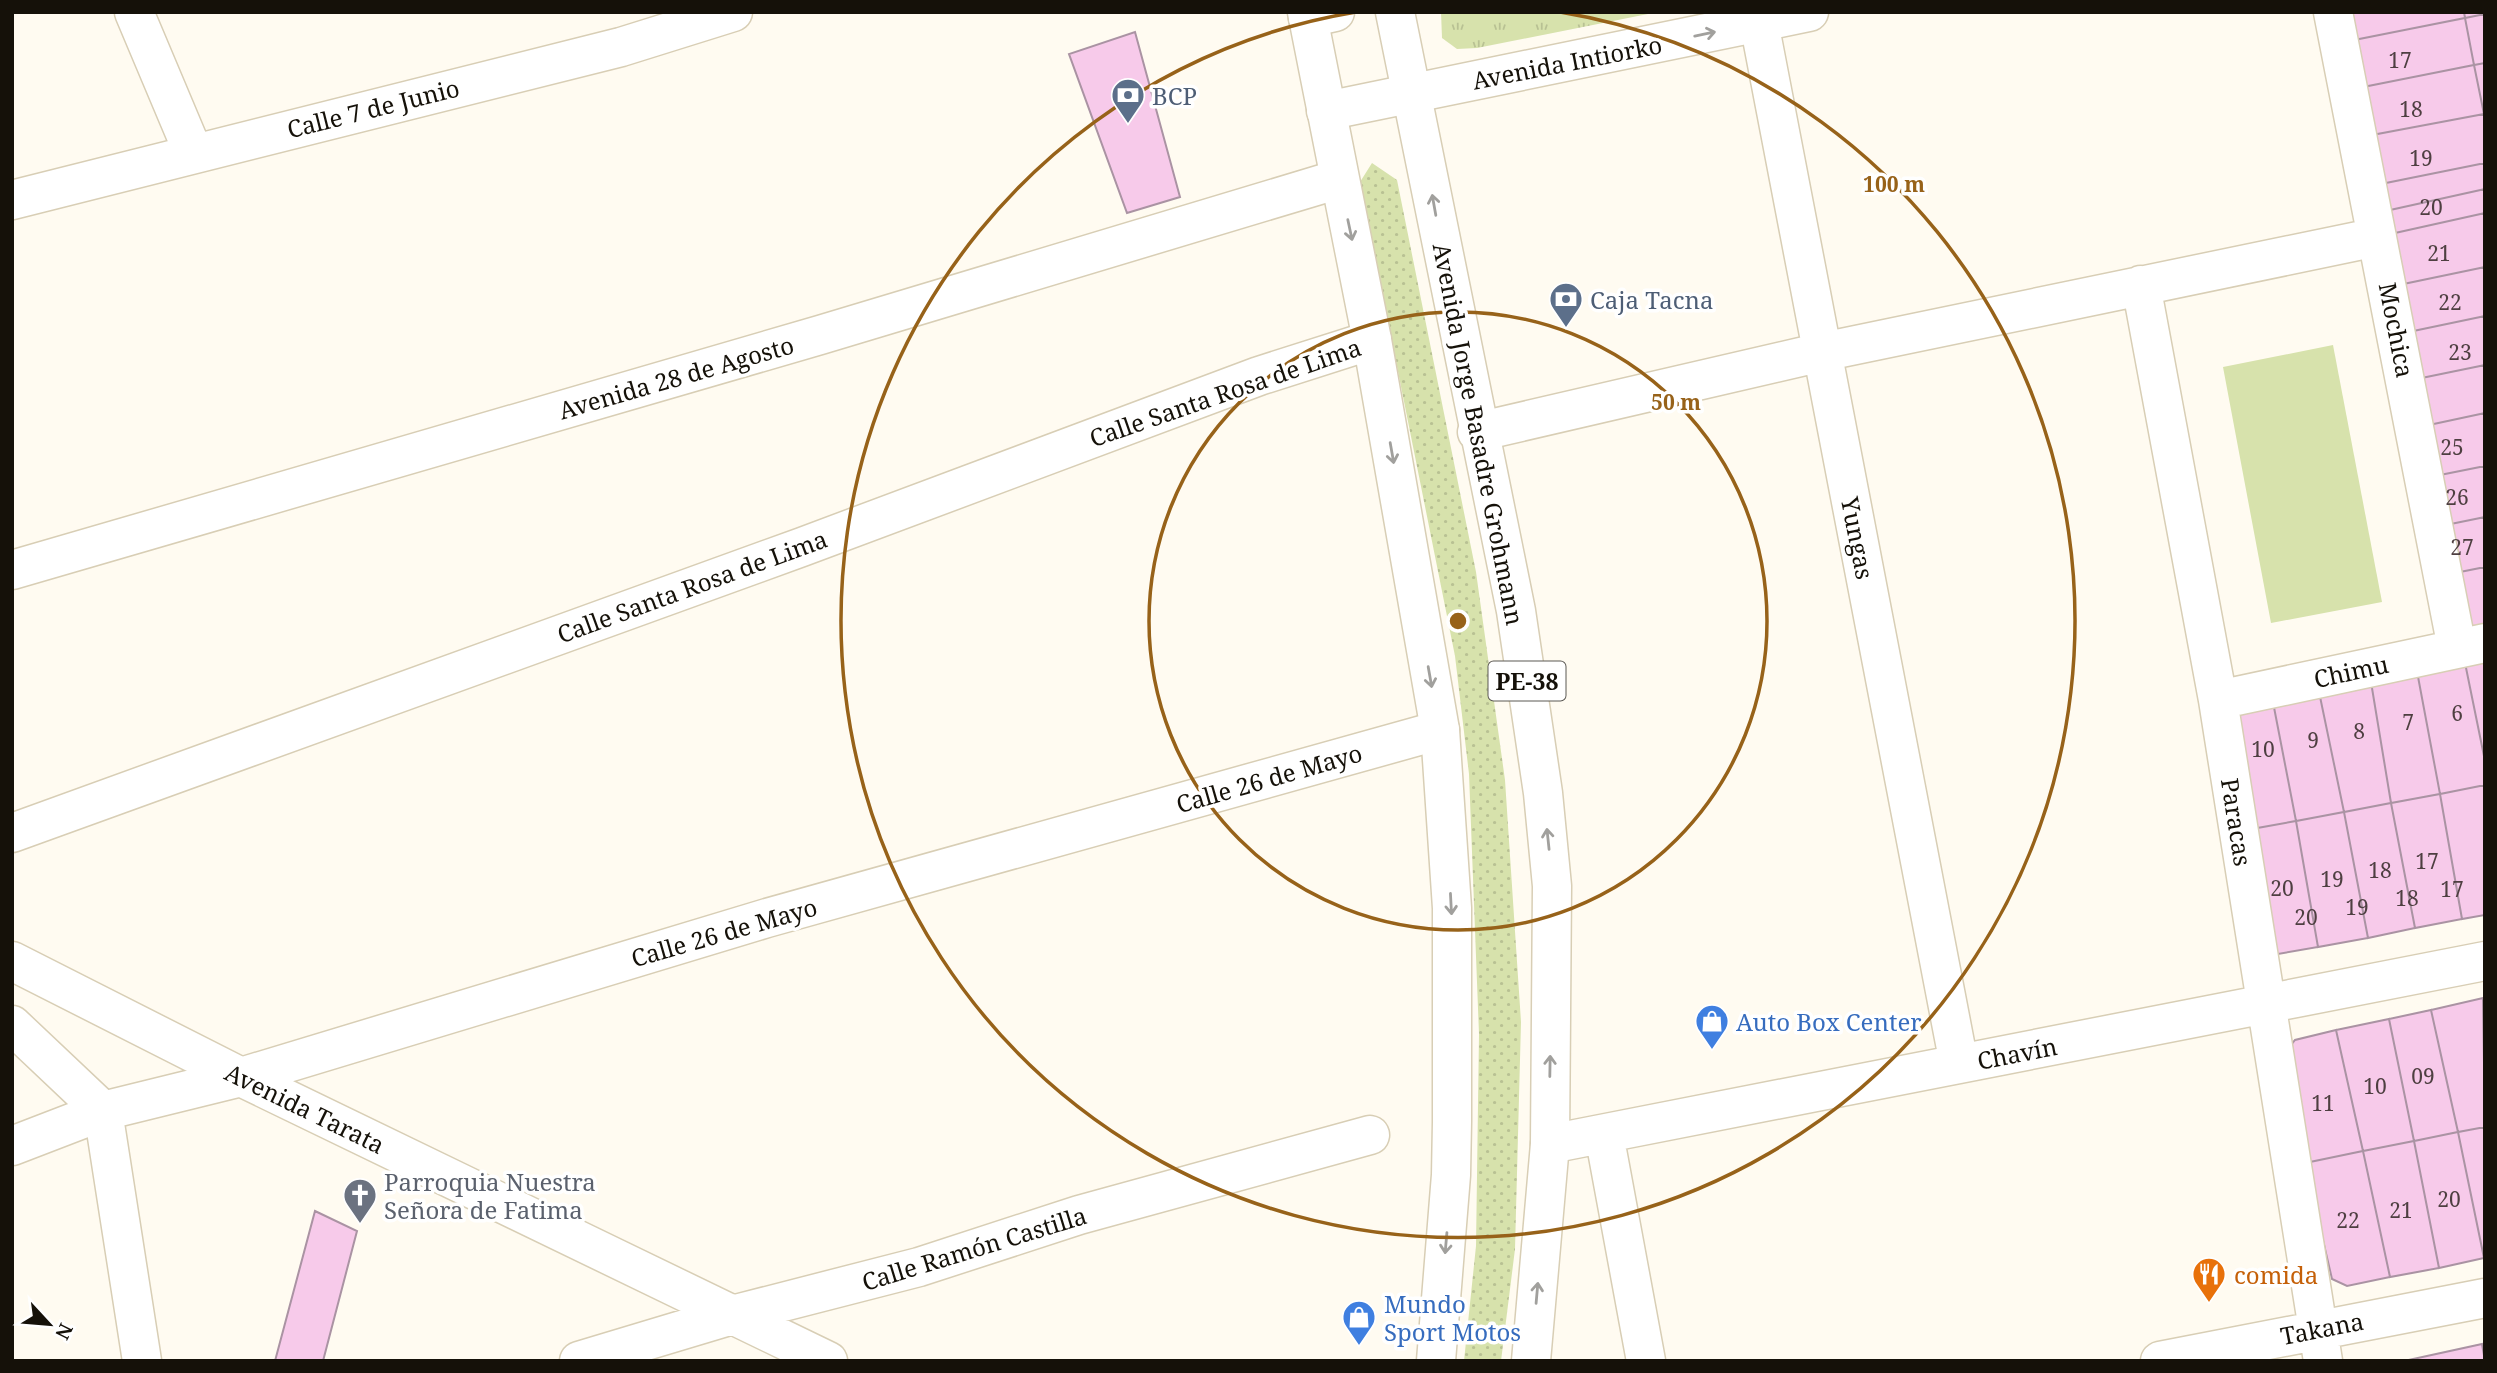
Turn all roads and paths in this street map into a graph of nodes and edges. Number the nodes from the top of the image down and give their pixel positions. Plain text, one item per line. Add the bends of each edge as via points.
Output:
1 (134, 12) edge
2 (733, 12) edge
3 (1395, 12) edge
4 (1809, 12) edge
5 (2333, 12) edge
6 (1317, 14) edge
7 (1758, 18) edge
8 (1412, 94) junction
9 (1326, 111) junction
10 (193, 152) junction
11 (1339, 179) junction
12 (12, 200) edge
13 (2377, 237) junction
14 (2141, 285) junction
15 (1372, 340) junction
16 (1822, 352) junction
17 (1477, 432) junction
18 (12, 570) edge
19 (2471, 645) edge
20 (2218, 700) junction
21 (1440, 730) junction
22 (12, 833) edge
23 (12, 961) edge
24 (2485, 961) edge
25 (2265, 1004) junction
26 (12, 1025) edge
27 (1959, 1064) junction
28 (241, 1077) junction
29 (103, 1111) junction
30 (1604, 1134) junction
31 (1370, 1135) dead end
32 (1550, 1144) junction
33 (12, 1146) edge
34 (2485, 1298) edge
35 (732, 1315) junction
36 (2319, 1345) edge
37 (142, 1361) edge
38 (579, 1361) edge
39 (828, 1361) edge
40 (1436, 1361) edge
41 (1531, 1361) edge
42 (1646, 1361) edge
43 (2160, 1361) edge

1 - 10 main road
2 - 10 main road, Calle 7 de Junio via 621,47
3 - 8 main road, Avenida Jorge Basadre Grohmann / PE-38
4 - 7 main road, Avenida Intiorko
5 - 13 main road, Mochica
6 - 9 main road
8 -> 7 main road, Avenida Intiorko
7 - 16 main road, Yungas
8 - 9 main road, Avenida Intiorko
17 -> 8 main road, Avenida Jorge Basadre Grohmann / PE-38
9 - 11 main road
10 - 12 main road, Calle 7 de Junio
11 -> 15 main road
11 - 18 main road, Avenida 28 de Agosto
13 - 14 main road
13 - 19 main road, Mochica
14 - 16 main road
14 - 20 main road, Paracas
15 -> 21 main road
15 - 22 main road, Calle Santa Rosa de Lima via 1259,376
16 - 17 main road
16 - 27 main road, Yungas
32 -> 17 main road, Avenida Jorge Basadre Grohmann / PE-38 via 1552,886 1545,807 1516,611
19 - 20 main road, Chimu
20 - 25 main road, Paracas
21 - 28 main road, Calle 26 de Mayo via 766,918
21 -> 40 main road via 1452,908 1452,1135
23 - 28 main road, Avenida Tarata
24 - 25 main road, Chavín
25 - 27 main road, Chavín
25 - 36 main road, Paracas
26 - 29 main road
27 - 30 main road, Chavín
28 - 29 main road, Calle 26 de Mayo
28 - 35 main road, Avenida Tarata
29 - 33 main road, Calle 26 de Mayo
29 - 37 main road
30 - 32 main road, Chavín
30 - 42 main road
31 - 35 main road, Calle Ramón Castilla via 1079,1216 919,1267
41 -> 32 main road, Avenida Jorge Basadre Grohmann / PE-38
34 - 36 main road, Takana
35 - 38 main road, Calle Ramón Castilla
35 - 39 main road, Avenida Tarata
36 - 43 main road, Takana

